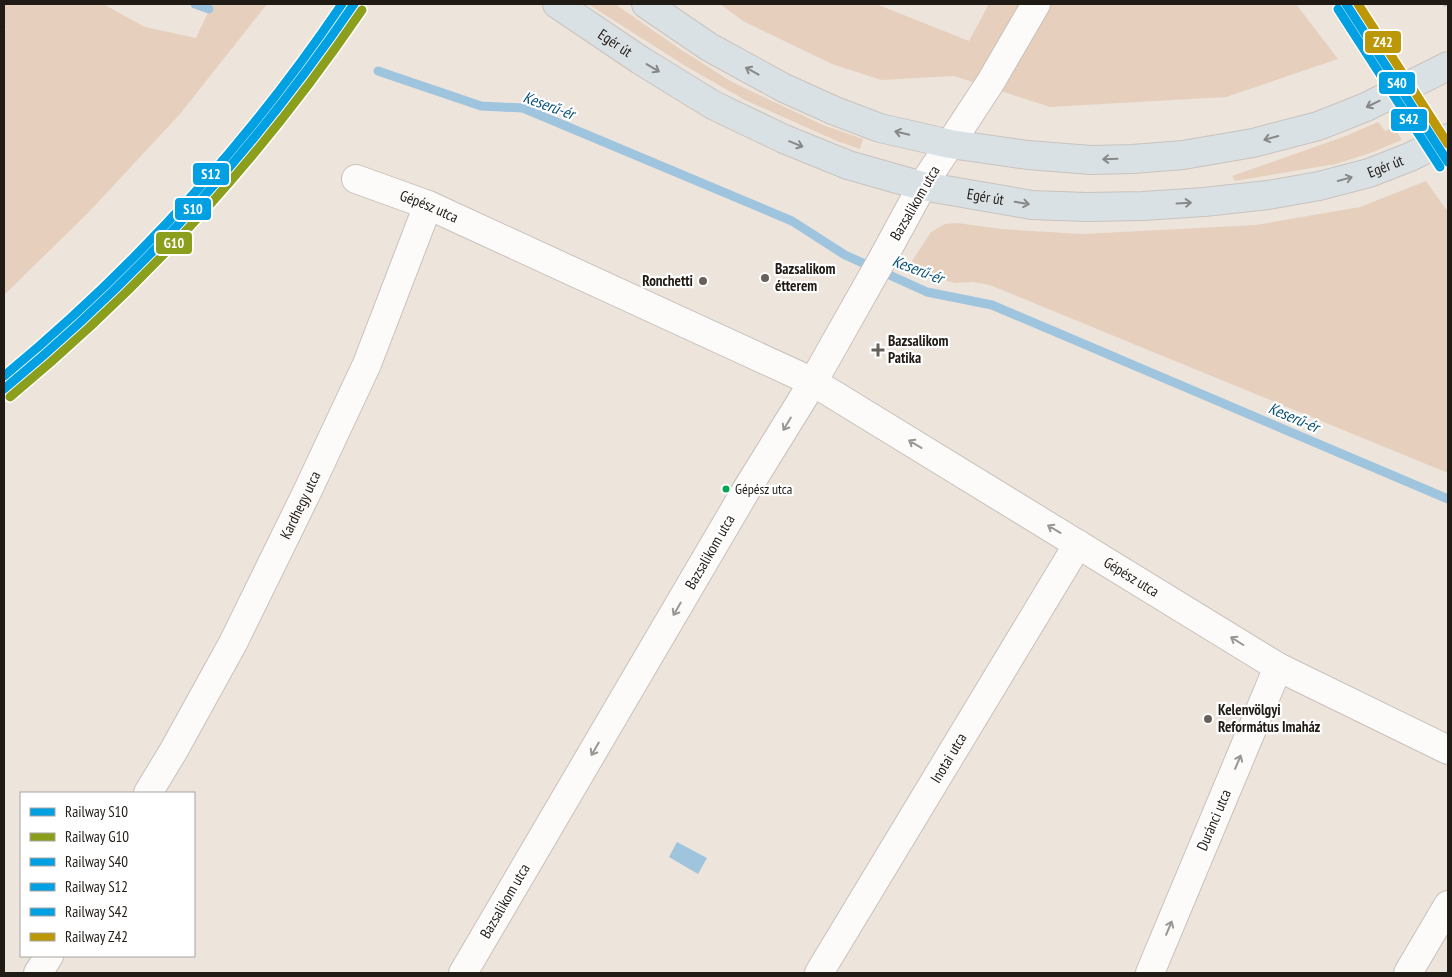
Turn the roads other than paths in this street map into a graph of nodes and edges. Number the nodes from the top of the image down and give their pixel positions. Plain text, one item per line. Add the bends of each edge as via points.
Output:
1 (557, 4) edge
2 (646, 4) edge
3 (1036, 4) edge
4 (1448, 66) edge
5 (1448, 138) edge
6 (950, 144) junction
7 (356, 179) dead end
8 (922, 186) junction
9 (428, 205) junction
10 (813, 382) junction
11 (1078, 544) junction
12 (1278, 667) junction
13 (1448, 750) edge
14 (149, 792) edge
15 (1448, 905) edge
16 (49, 957) edge
17 (38, 973) edge
18 (463, 973) edge
19 (819, 973) edge
20 (1150, 973) edge
21 (1408, 973) edge

1 -> 8 main road, Egér út via 713,105 848,165
6 -> 2 main road via 880,128 784,88 709,47
3 - 6 street, Bazsalikom utca
4 -> 6 main road via 1366,108 1318,126 1253,143 1183,155 1091,160
8 -> 5 main road, Egér út via 1032,205 1204,202 1319,186 1368,173
6 - 8 street, Bazsalikom utca
7 - 9 street, Gépész utca
8 - 10 street, Bazsalikom utca
9 - 10 street, Gépész utca
9 - 14 street, Kardhegy utca via 367,364 312,481 233,643
11 -> 10 street, Gépész utca
10 -> 18 street, Bazsalikom utca
12 -> 11 street, Gépész utca
11 - 19 street, Inotai utca
12 - 13 street, Gépész utca
20 -> 12 street, Duránci utca
15 - 21 street
16 - 17 street

